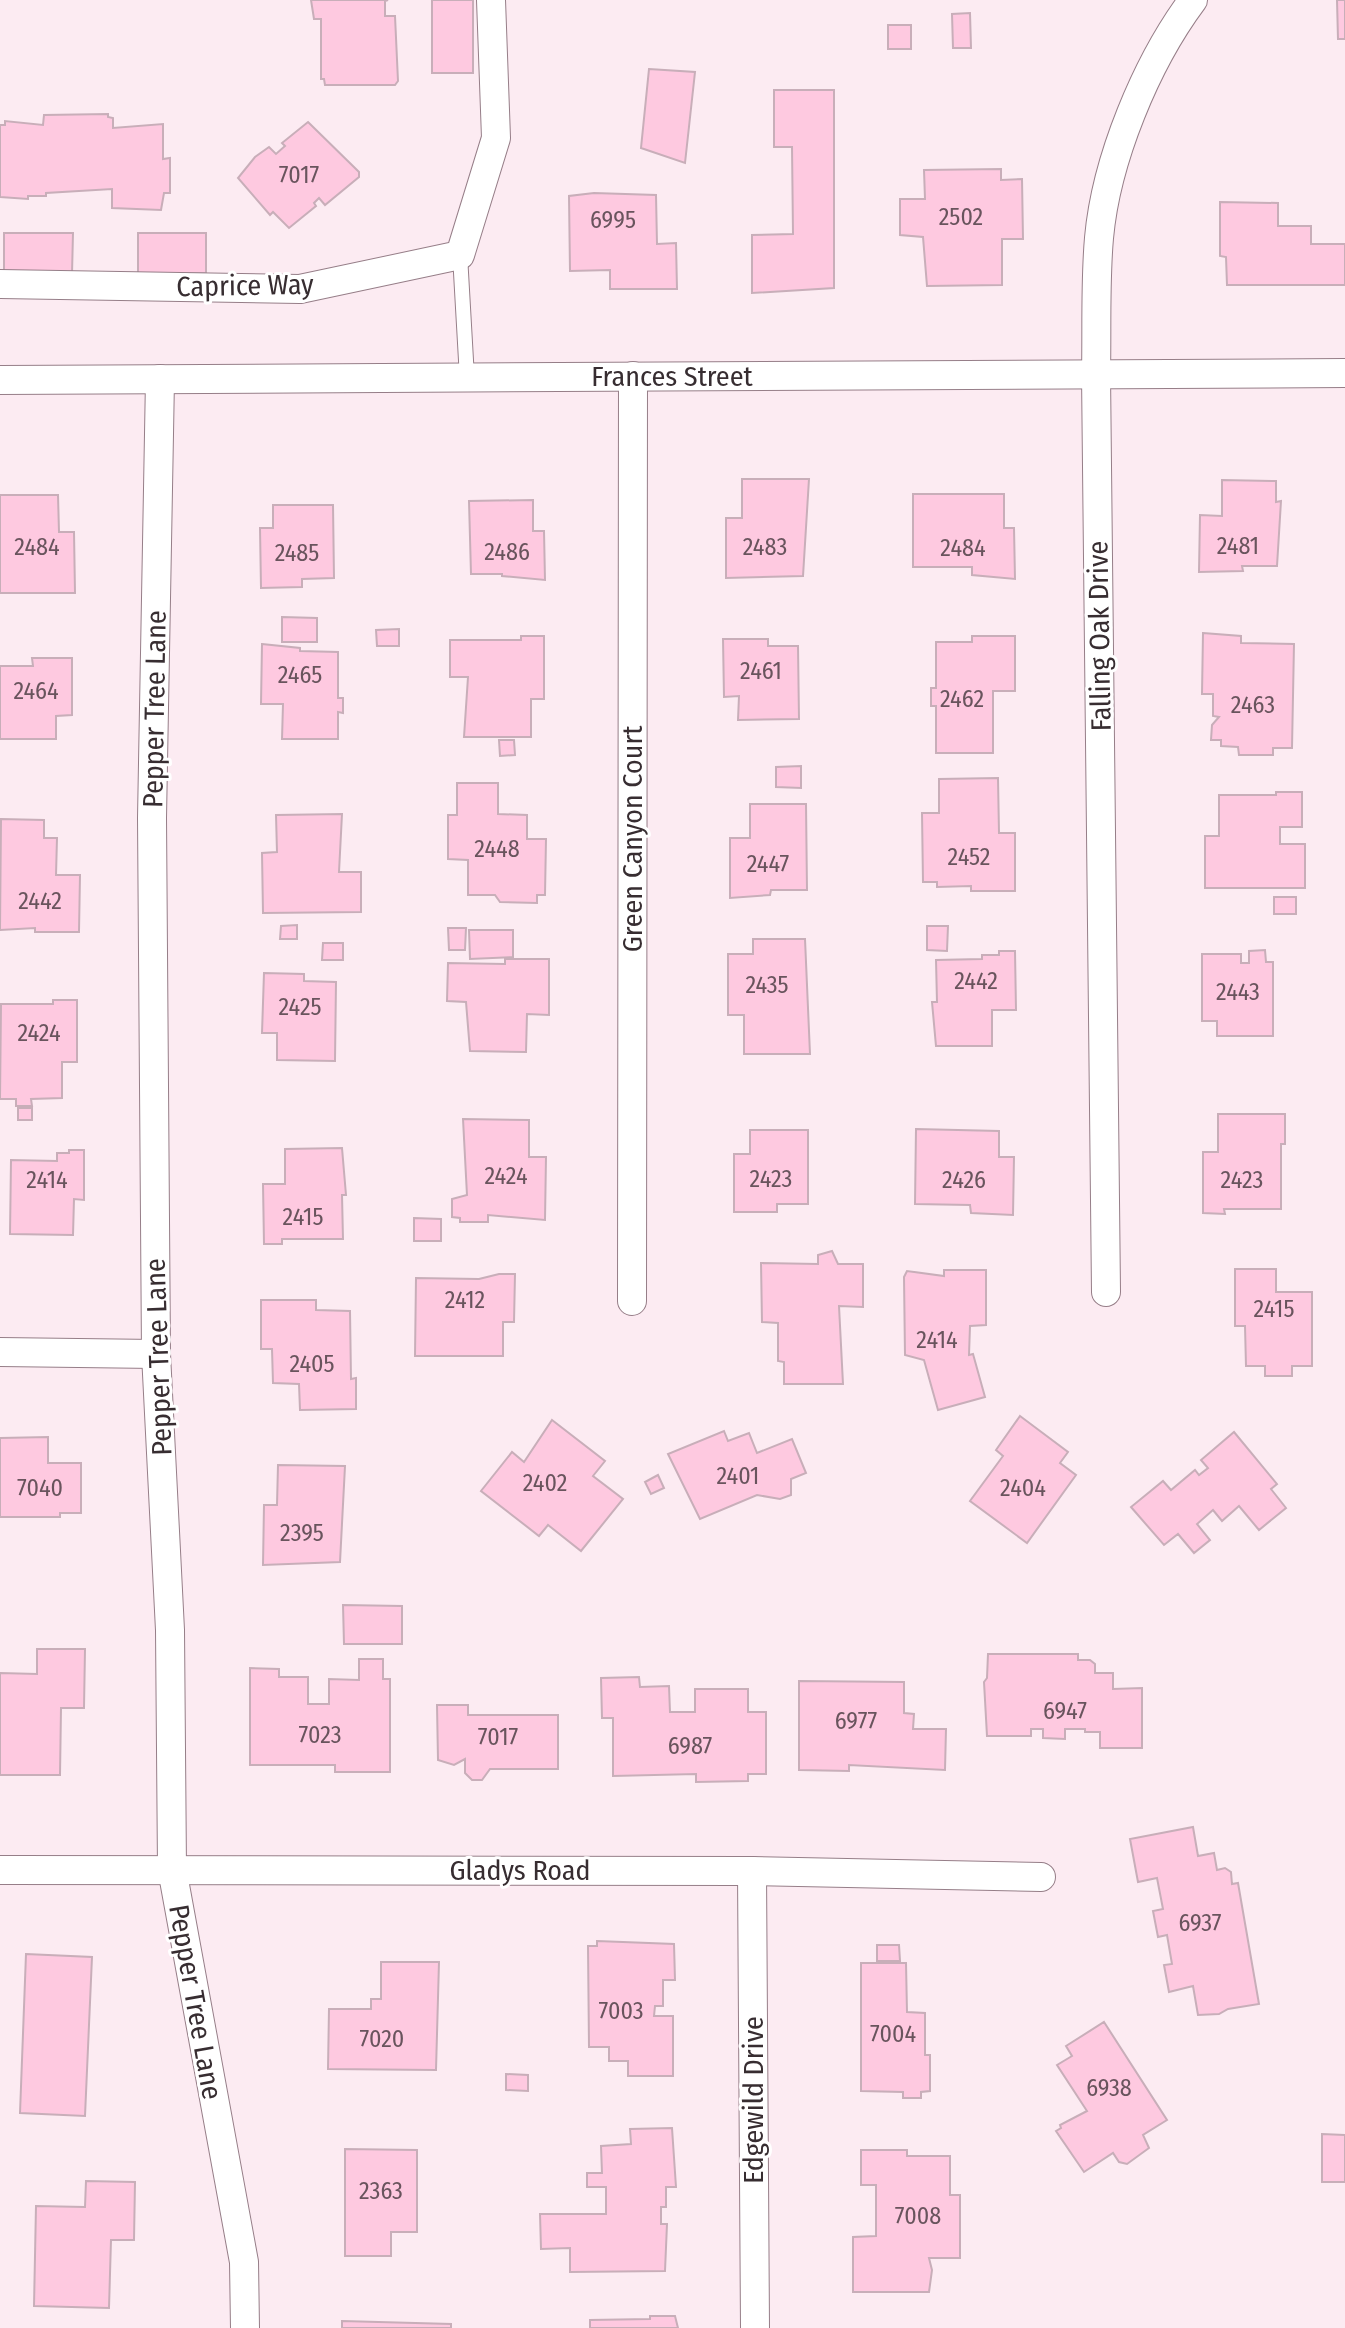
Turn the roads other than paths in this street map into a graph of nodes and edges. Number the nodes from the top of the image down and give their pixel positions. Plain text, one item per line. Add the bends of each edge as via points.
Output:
1 (491, 0) edge
2 (1193, 0) edge
3 (460, 255) junction
4 (0, 284) edge
5 (1345, 373) edge
6 (1096, 374) junction
7 (633, 376) junction
8 (467, 378) junction
9 (160, 379) junction
10 (0, 380) edge
11 (1106, 1292) dead end
12 (632, 1301) dead end
13 (0, 1352) edge
14 (156, 1354) junction
15 (172, 1869) junction
16 (0, 1870) edge
17 (752, 1871) junction
18 (1041, 1877) dead end
19 (245, 2328) edge
20 (755, 2328) edge

1 - 3 street via 496,138
2 - 6 street, Falling Oak Drive via 1137,100 1110,177 1099,237
3 - 4 street, Caprice Way via 300,289
3 - 8 lane
5 - 6 street, Frances Street
6 - 7 street, Frances Street
6 - 11 street, Falling Oak Drive
7 - 8 street, Frances Street
7 - 12 street, Green Canyon Court
8 - 9 street, Frances Street
9 - 10 street, Frances Street
9 - 14 street, Pepper Tree Lane via 152,818
13 - 14 street
14 - 15 street, Pepper Tree Lane via 170,1630
15 - 16 street, Gladys Road
15 - 17 street, Gladys Road
15 - 19 street, Pepper Tree Lane via 244,2262
17 - 18 street, Gladys Road
17 - 20 street, Edgewild Drive

